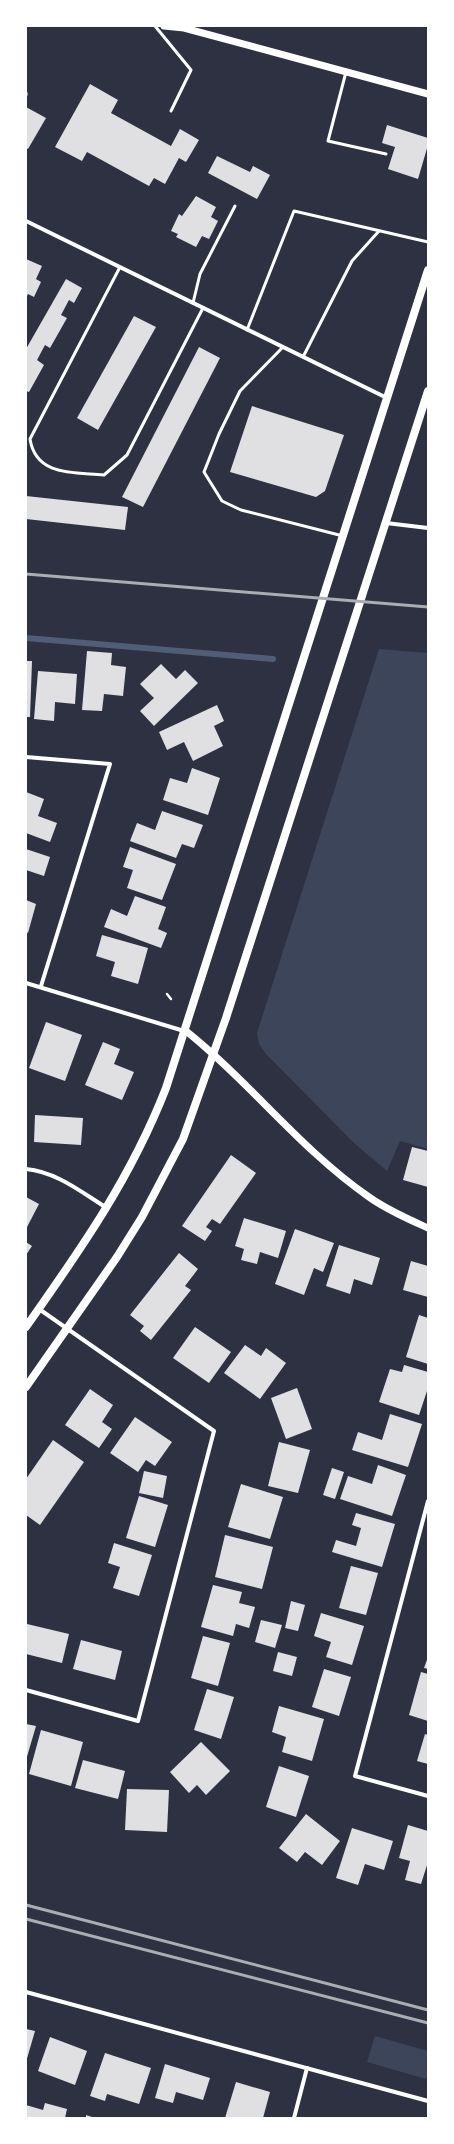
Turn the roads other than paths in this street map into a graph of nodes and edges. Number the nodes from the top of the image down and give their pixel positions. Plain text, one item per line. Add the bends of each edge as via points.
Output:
1 (155, 26) edge
2 (164, 26) edge
3 (346, 72) junction
4 (428, 94) edge
5 (171, 111) dead end
6 (386, 154) dead end
7 (234, 206) dead end
8 (26, 221) edge
9 (379, 231) junction
10 (428, 242) edge
11 (120, 268) junction
12 (428, 270) edge
13 (193, 303) junction
14 (203, 308) junction
15 (247, 330) junction
16 (283, 347) junction
17 (303, 357) junction
18 (428, 391) edge
19 (387, 398) junction
20 (386, 523) junction
21 (428, 528) edge
22 (343, 536) junction
23 (26, 757) edge
24 (26, 983) edge
25 (41, 986) junction
26 (186, 1031) junction
27 (215, 1054) junction
28 (26, 1169) edge
29 (107, 1208) junction
30 (428, 1228) edge
31 (39, 1309) junction
32 (26, 1327) edge
33 (67, 1328) junction
34 (26, 1387) edge
35 (428, 1501) edge
36 (26, 1690) edge
37 (428, 1796) edge
38 (26, 1992) edge
39 (307, 2068) junction
40 (428, 2100) edge
41 (294, 2118) edge

1 - 5 lane via 191,70
2 - 3 street via 184,28
3 - 4 street
3 - 6 lane via 328,141
7 - 13 lane via 200,274
8 - 11 street
9 - 10 lane
9 - 15 lane via 294,211
9 - 17 lane via 352,261
11 - 13 street
11 - 14 lane via 30,439 32,451 52,470 104,475 126,455
12 - 19 main road
13 - 14 street
14 - 15 street
15 - 16 street
16 - 17 street
16 - 22 lane via 240,391 204,472 222,501 241,510
17 - 19 street
18 - 20 main road
19 - 22 main road
20 - 21 street
20 - 27 main road
22 - 26 main road
23 - 25 street via 110,764
24 - 25 street
25 - 26 street
26 - 27 street
26 - 29 main road via 152,1125
27 - 30 street via 343,1178 379,1203
27 - 33 main road via 184,1139 164,1178 117,1257
28 - 29 street via 43,1171 58,1177
29 - 31 main road
31 - 32 main road
31 - 33 street
33 - 34 main road
33 - 36 street via 214,1431 138,1720
35 - 37 street via 355,1776
38 - 39 street
39 - 40 street
39 - 41 street

